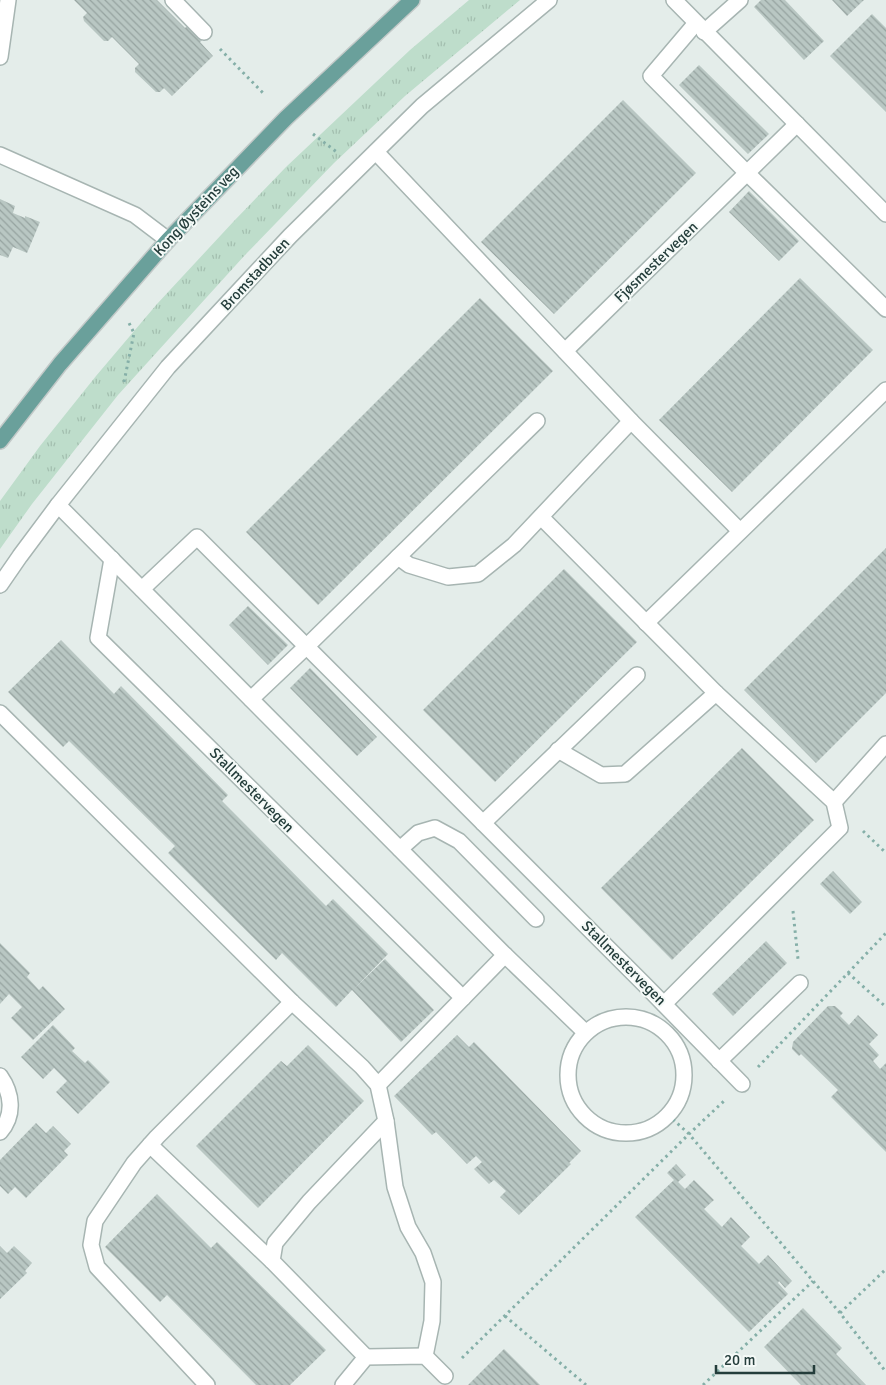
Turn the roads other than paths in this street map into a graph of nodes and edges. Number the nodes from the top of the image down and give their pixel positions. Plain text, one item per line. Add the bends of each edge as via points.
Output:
1 (8, 0) edge
2 (173, 0) edge
3 (412, 0) edge
4 (549, 0) edge
5 (674, 0) edge
6 (740, 0) edge
7 (700, 27) junction
8 (204, 32) road end
9 (0, 57) edge
10 (797, 124) junction
11 (376, 152) junction
12 (0, 155) edge
13 (747, 173) junction
14 (886, 214) edge
15 (168, 240) junction
16 (886, 309) edge
17 (565, 351) junction
18 (886, 390) edge
19 (537, 421) dead end
20 (631, 421) junction
21 (0, 441) edge
22 (58, 505) junction
23 (541, 516) junction
24 (740, 531) junction
25 (398, 557) junction
26 (112, 559) junction
27 (0, 585) edge
28 (142, 588) junction
29 (646, 623) junction
30 (307, 646) junction
31 (637, 675) dead end
32 (716, 693) junction
33 (251, 699) junction
34 (0, 713) edge
35 (886, 744) edge
36 (558, 750) junction
37 (834, 802) junction
38 (483, 823) junction
39 (400, 849) junction
40 (536, 919) dead end
41 (505, 955) junction
42 (800, 983) road end
43 (463, 998) junction
44 (292, 1002) junction
45 (664, 1004) junction
46 (586, 1032) junction
47 (719, 1061) junction
48 (0, 1076) edge
49 (742, 1084) road end
50 (378, 1085) junction
51 (386, 1121) junction
52 (0, 1132) edge
53 (150, 1145) junction
54 (272, 1261) junction
55 (424, 1356) junction
56 (366, 1357) junction
57 (445, 1376) road end
58 (206, 1385) edge
59 (344, 1385) edge

1 - 9 street
2 - 8 street
3 - 15 main road, Kong Øysteins veg via 286,118
4 - 11 street, Bromstadbuen via 422,106
5 - 7 street
6 - 7 street
7 - 10 street
7 - 13 street via 651,76
10 - 13 street, Fjøsmestervegen
10 - 14 street
11 - 17 street
11 - 22 street, Bromstadbuen via 290,236 168,367
12 - 15 street via 135,214
13 - 16 street
13 - 17 street, Fjøsmestervegen
15 - 21 main road, Kong Øysteins veg via 60,364
17 - 20 street
18 - 24 street
19 - 25 street
20 - 23 street
20 - 24 street
22 - 26 street
22 - 27 street, Bromstadbuen
23 - 25 street via 514,545 478,574 448,577 409,565
23 - 29 street
24 - 29 street
25 - 30 street
26 - 28 street
26 - 43 street, Stallmestervegen via 98,638
28 - 30 street, Stallmestervegen via 197,537
28 - 33 street
29 - 32 street
30 - 33 street
30 - 38 street, Stallmestervegen
31 - 36 street
32 - 36 street via 624,774 602,775
32 - 37 street
33 - 39 street
34 - 44 street
35 - 37 street
36 - 38 street
37 - 45 street via 840,828
38 - 45 street, Stallmestervegen
39 - 40 street via 418,833 435,828 459,841
39 - 41 street
41 - 43 street
41 - 46 street
42 - 47 street
43 - 50 street
44 - 50 street
44 - 53 street
45 - 47 street, Stallmestervegen
46 - 46 street, Stallmestervegen via 602,1021 622,1016 642,1018 660,1026 674,1041 683,1059 685,1080 680,1099 668,1115 653,1126 636,1132 617,1132 584,1116 568,1083 568,1064 574,1047
47 - 49 street, Stallmestervegen
48 - 52 street via 10,1100 8,1120
50 - 51 street
51 - 54 street via 309,1202 275,1244
51 - 55 street via 395,1187 408,1227 423,1253 433,1282 432,1321
53 - 54 street
53 - 58 street via 95,1221 91,1245 97,1267
54 - 56 street
55 - 56 street
55 - 57 street
56 - 59 street

